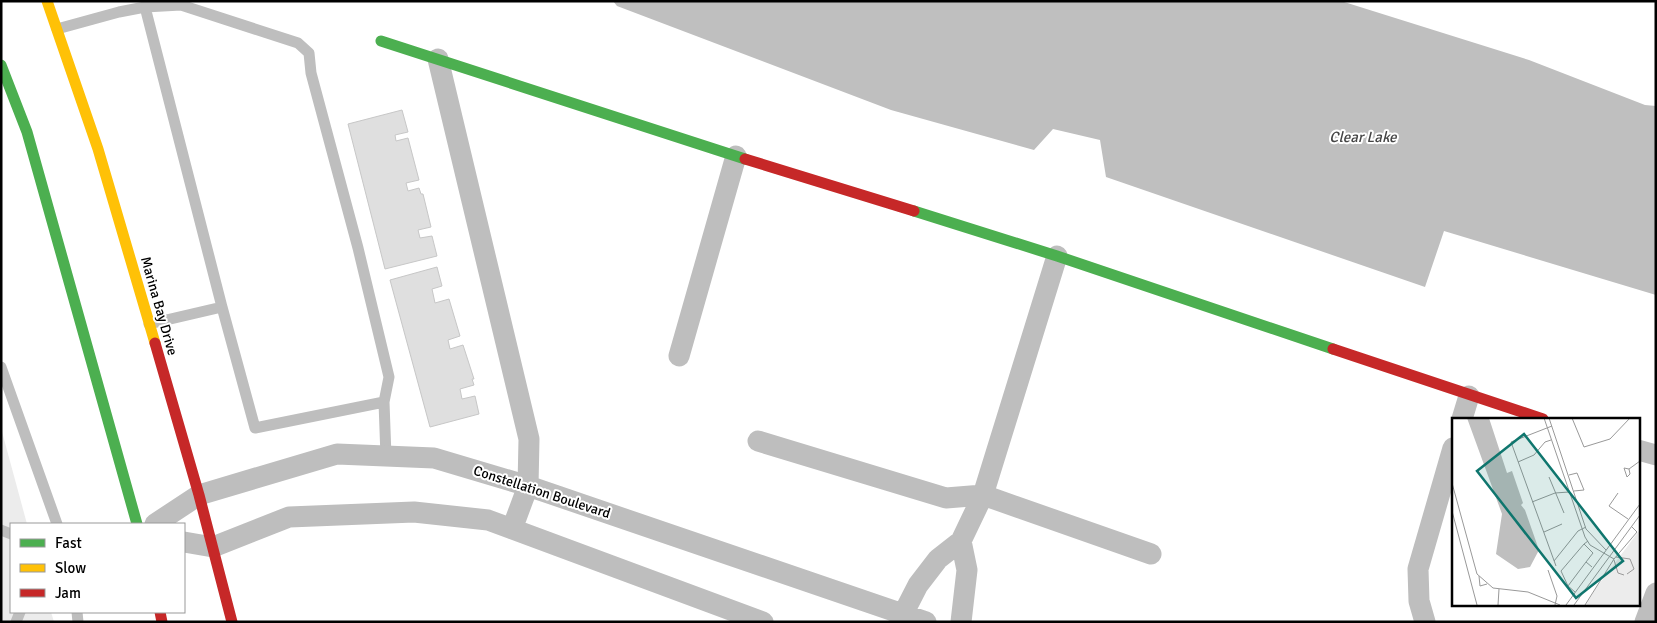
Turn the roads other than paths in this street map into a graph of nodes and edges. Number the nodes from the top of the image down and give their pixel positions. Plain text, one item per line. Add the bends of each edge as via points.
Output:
1 (47, 1) edge
2 (145, 7) junction
3 (57, 29) junction
4 (381, 41) dead end
5 (438, 59) junction
6 (1, 65) edge
7 (736, 156) junction
8 (1057, 256) junction
9 (222, 307) junction
10 (149, 324) junction
11 (679, 356) dead end
12 (1, 367) edge
13 (1469, 396) junction
14 (384, 402) junction
15 (1462, 418) edge
16 (1540, 418) edge
17 (758, 441) dead end
18 (1452, 451) edge
19 (1640, 451) edge
20 (1656, 455) edge
21 (386, 457) junction
22 (528, 486) junction
23 (199, 495) junction
24 (983, 495) junction
25 (57, 523) edge
26 (137, 523) edge
27 (157, 523) edge
28 (512, 529) junction
29 (961, 541) junction
30 (185, 542) edge
31 (213, 547) junction
32 (1151, 554) dead end
33 (1656, 593) edge
34 (901, 618) edge
35 (232, 622) edge
36 (763, 622) edge
37 (926, 622) edge
38 (961, 622) edge
39 (1425, 622) edge
40 (1645, 622) edge

1 - 3 street, Marina Bay Drive
2 - 3 lane
2 - 9 lane
2 - 14 lane via 181,5 298,42 308,53 389,377
3 - 10 street, Marina Bay Drive via 98,149
4 - 5 street
5 - 7 street
5 - 22 street via 529,439
6 - 26 street via 27,132
7 - 8 street
7 - 11 street
8 - 13 street
8 - 24 street
9 - 10 lane
9 - 14 lane via 255,428
10 - 23 street, Marina Bay Drive
12 - 25 lane
13 - 15 street
13 - 16 street
14 - 21 lane
17 - 24 street via 946,498
18 - 39 street via 1418,569 1419,601
19 - 20 street
21 - 22 street, Constellation Boulevard via 434,458
21 - 23 street, Constellation Boulevard via 336,454
22 - 28 street
22 - 34 street, Constellation Boulevard
23 - 27 street, Constellation Boulevard
23 - 31 street, Marina Bay Drive
24 - 29 street
24 - 32 street
28 - 31 street via 488,520 414,512 290,517
28 - 36 street
29 - 34 street via 938,558 918,585
29 - 38 street via 967,570
30 - 31 street
31 - 35 street, Marina Bay Drive
33 - 40 street
34 - 37 street, Constellation Boulevard

